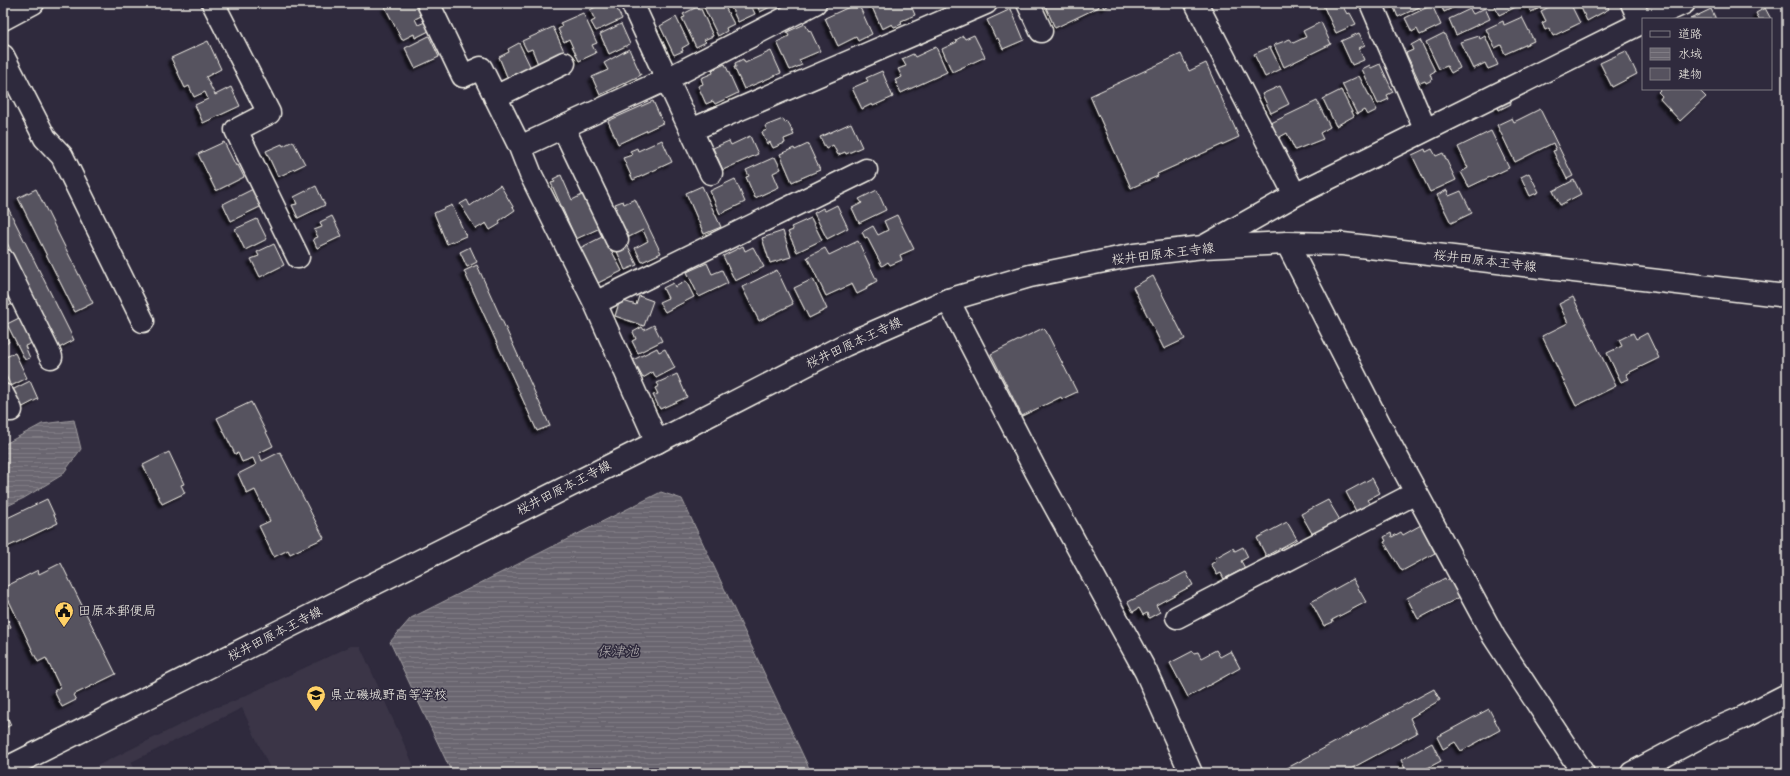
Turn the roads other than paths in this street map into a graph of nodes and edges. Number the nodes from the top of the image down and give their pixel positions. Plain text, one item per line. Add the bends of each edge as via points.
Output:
1 (33, 3) edge
2 (213, 3) edge
3 (428, 3) edge
4 (632, 3) edge
5 (815, 3) edge
6 (986, 3) edge
7 (1028, 3) edge
8 (1196, 3) edge
9 (1371, 3) edge
10 (1632, 3) edge
11 (1684, 3) edge
12 (1643, 18) edge
13 (1652, 18) edge
14 (3, 19) edge
15 (1642, 22) edge
16 (1041, 31) dead end
17 (3, 56) edge
18 (564, 63) dead end
19 (667, 79) junction
20 (495, 97) junction
21 (564, 127) junction
22 (1425, 129) junction
23 (691, 130) junction
24 (520, 147) junction
25 (866, 170) dead end
26 (711, 173) dead end
27 (1295, 195) junction
28 (617, 240) dead end
29 (1287, 243) junction
30 (1203, 247) junction
31 (298, 256) dead end
32 (3, 260) edge
33 (1787, 296) edge
34 (948, 300) junction
35 (594, 303) junction
36 (143, 321) dead end
37 (51, 357) dead end
38 (657, 442) junction
39 (1416, 493) junction
40 (1177, 617) dead end
41 (1787, 695) edge
42 (3, 770) edge
43 (1191, 773) edge
44 (1583, 773) edge
45 (1632, 773) edge

1 - 14 street
2 - 31 street via 269,113 236,130
3 - 20 street via 463,76 481,68
4 - 19 street
5 - 19 street
6 - 23 street
7 - 16 street
8 - 27 street
9 - 22 street
10 - 12 street
11 - 13 street
15 - 22 street
17 - 36 street via 45,138 62,156
18 - 20 street
19 - 21 street
19 - 23 street
20 - 24 street
21 - 24 street
21 - 28 street
22 - 27 street
23 - 26 street
24 - 35 street via 531,175
25 - 35 street
27 - 30 street
29 - 30 street, 桜井田原本王寺線
29 - 33 street, 桜井田原本王寺線 via 1343,244
29 - 39 street
30 - 34 street, 桜井田原本王寺線 via 1134,255 1030,276
32 - 37 street
34 - 38 street, 桜井田原本王寺線 via 845,345
34 - 43 street via 1037,473 1146,672
35 - 38 street
38 - 42 street, 桜井田原本王寺線
39 - 40 street
39 - 44 street via 1494,638
41 - 45 street via 1711,731

